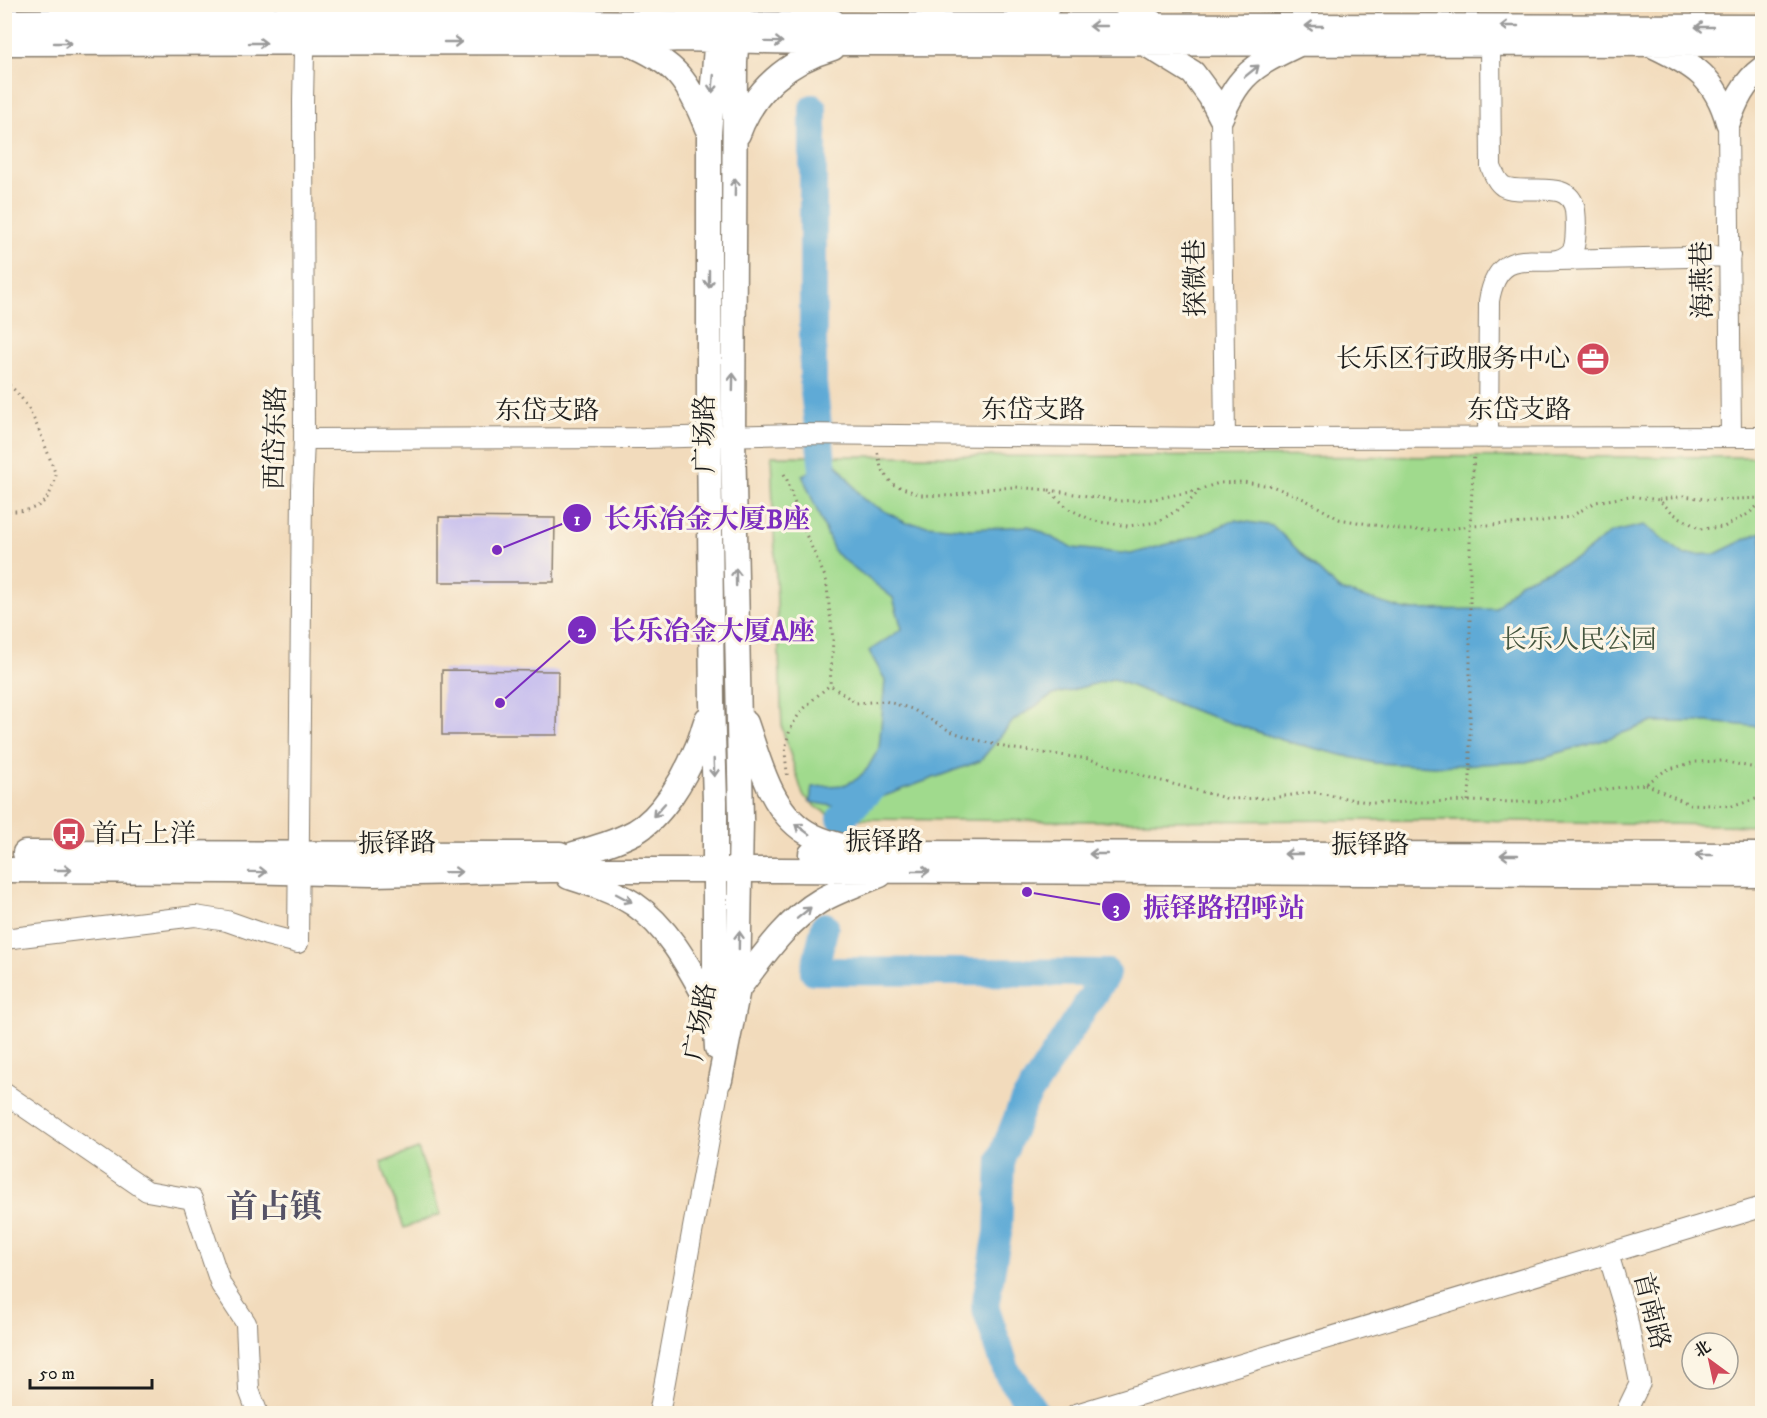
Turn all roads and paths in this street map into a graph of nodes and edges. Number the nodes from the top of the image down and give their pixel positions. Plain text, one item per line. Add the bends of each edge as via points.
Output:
1 (662, 4) edge
2 (799, 4) edge
3 (1049, 4) edge
4 (1124, 4) edge
5 (13, 16) edge
6 (304, 22) edge
7 (728, 23) edge
8 (1010, 26) junction
9 (1762, 27) edge
10 (628, 32) junction
11 (848, 34) junction
12 (1151, 34) junction
13 (4, 43) edge
14 (1300, 43) junction
15 (1490, 44) junction
16 (1650, 44) junction
17 (1762, 44) edge
18 (1762, 69) edge
19 (1221, 117) junction
20 (1728, 122) junction
21 (709, 133) junction
22 (735, 142) junction
23 (1730, 256) junction
24 (1556, 260) junction
25 (4, 382) edge
26 (733, 435) junction
27 (709, 436) junction
28 (1482, 437) junction
29 (1731, 437) junction
30 (1762, 437) edge
31 (1225, 438) junction
32 (304, 439) junction
33 (874, 444) junction
34 (784, 474) dead end
35 (1201, 489) junction
36 (1048, 490) junction
37 (1659, 500) junction
38 (1762, 500) edge
39 (4, 511) edge
40 (1470, 526) junction
41 (830, 685) junction
42 (738, 701) junction
43 (712, 702) junction
44 (1762, 773) edge
45 (787, 779) dead end
46 (1646, 784) junction
47 (1762, 797) edge
48 (1468, 801) junction
49 (4, 853) edge
50 (574, 854) junction
51 (1762, 855) edge
52 (884, 862) junction
53 (299, 863) junction
54 (715, 863) junction
55 (740, 863) junction
56 (4, 870) edge
57 (550, 870) junction
58 (1762, 875) edge
59 (4, 939) edge
60 (738, 989) junction
61 (715, 1014) junction
62 (720, 1080) junction
63 (4, 1093) edge
64 (1762, 1207) edge
65 (1608, 1254) junction
66 (258, 1413) edge
67 (660, 1413) edge
68 (1077, 1413) edge
69 (1624, 1413) edge

1 - 10 main road
2 - 11 main road
3 - 8 main road
4 - 12 main road
5 - 6 main road
6 - 10 main road
13 -> 6 main road
6 - 32 street, 西岱东路
7 - 10 main road
7 - 11 main road
7 -> 21 main road, 广场路
7 - 22 main road, 广场路 via 735,61
8 - 11 main road
12 -> 8 main road
9 -> 12 main road
10 - 21 main road via 684,80
11 - 12 main road
11 - 22 main road via 793,64 774,80 751,108
12 - 14 main road
12 - 19 main road via 1193,73
14 - 15 main road
19 -> 14 main road via 1246,76
15 - 16 main road
15 - 24 street via 1491,167 1504,186 1550,190 1568,196 1575,208 1575,245 1572,252
16 - 17 main road
16 - 20 main road via 1707,78
18 - 20 main road via 1736,100
19 - 31 street, 探微巷
20 - 23 street, 海燕巷
21 -> 27 main road, 广场路
26 -> 22 main road, 广场路
23 - 24 street
23 - 29 street, 海燕巷
24 - 28 street via 1512,263 1496,276 1489,301
25 - 39 path via 29,408 56,475 48,497 38,507
26 - 27 street, 东岱支路
26 - 33 street, 东岱支路 via 796,434
42 -> 26 main road, 广场路
27 - 32 street, 东岱支路
27 - 43 main road, 广场路
28 - 29 street, 东岱支路
28 - 31 street, 东岱支路
28 - 40 path
29 - 30 street, 东岱支路
31 - 33 street, 东岱支路
32 - 53 street, 西岱东路
33 - 36 path via 881,468 892,484 921,495 951,496 1016,487
34 - 41 path via 826,579 833,640
35 - 36 path via 1154,499 1120,501
35 - 36 path via 1187,504 1158,522 1128,526 1094,521 1069,509
35 - 40 path via 1219,483 1272,486 1339,519 1405,530
37 - 38 path via 1684,496
37 - 38 path via 1700,529 1724,526 1748,514
37 - 40 path via 1629,496 1596,502 1570,518
40 - 48 path
41 - 45 path via 802,708 790,731 785,748
41 - 48 path via 856,703 885,701 912,709 970,738 1008,748 1089,759 1229,799 1312,792 1372,803
52 -> 42 main road via 823,841 796,825 776,800
42 - 55 main road, 广场路
43 -> 50 main road via 697,750 660,809 637,831
43 -> 54 main road, 广场路
44 - 46 path via 1723,761 1695,762 1666,770
46 - 47 path via 1689,804 1734,806
46 - 48 path via 1599,790 1558,801
49 - 53 main road, 振铎路
50 - 53 main road, 振铎路
50 - 54 main road, 振铎路
51 -> 52 main road, 振铎路
52 - 55 main road, 振铎路
52 -> 58 main road, 振铎路
60 -> 52 main road via 792,922
56 -> 53 main road, 振铎路
53 -> 57 main road, 振铎路 via 373,874
53 - 59 street, 西岱东路 via 298,943 227,921 195,916
54 - 55 main road, 振铎路
54 - 57 main road, 振铎路
54 - 61 main road, 广场路
60 -> 55 main road, 广场路
57 -> 61 main road via 620,896 647,914 671,940
60 - 62 main road, 广场路
61 - 62 main road, 广场路
62 - 67 street
63 - 66 street via 147,1191 192,1199 221,1285 246,1323 249,1390
64 - 65 street
65 - 68 street
65 - 69 street, 首南路 via 1626,1313 1640,1383

